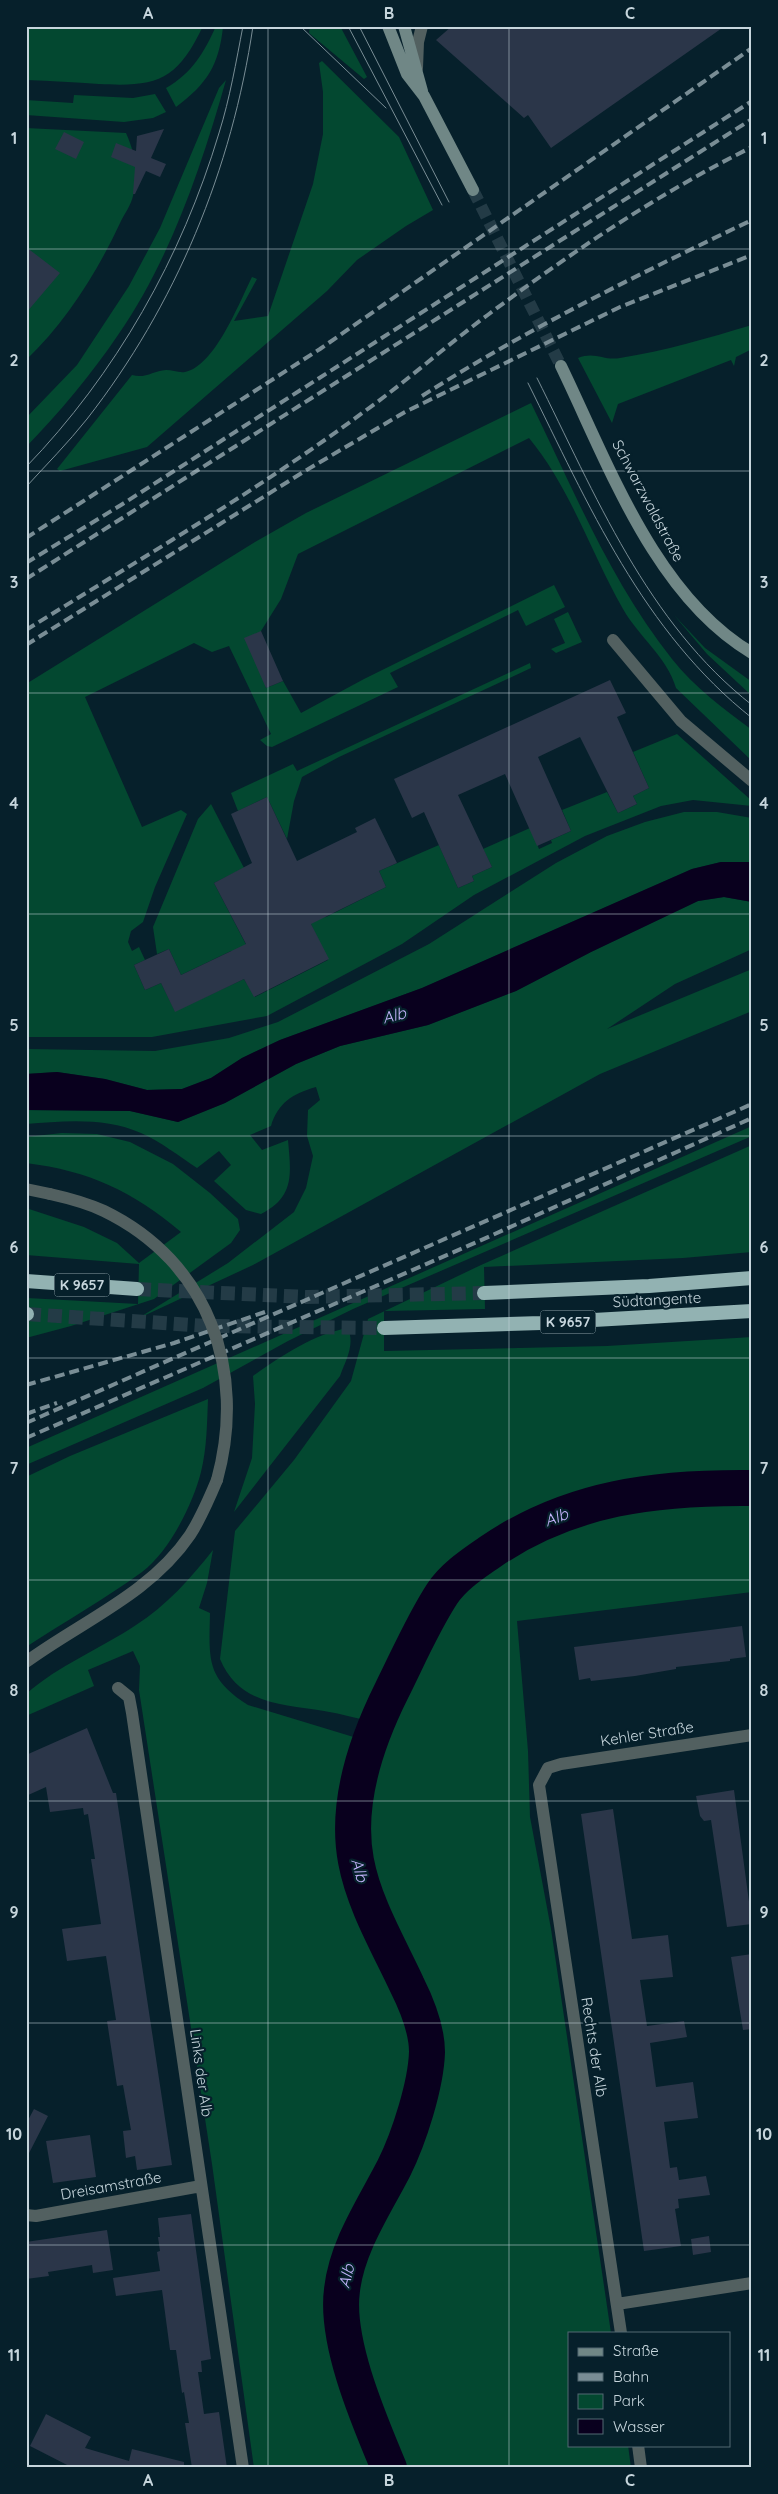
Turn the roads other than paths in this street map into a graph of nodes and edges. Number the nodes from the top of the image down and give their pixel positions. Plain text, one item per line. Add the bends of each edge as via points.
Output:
1 (388, 26) edge
2 (404, 26) edge
3 (422, 26) edge
4 (417, 68) junction
5 (424, 96) junction
6 (473, 190) tunnel mouth
7 (562, 366) tunnel mouth
8 (612, 640) dead end
9 (752, 653) edge
10 (752, 780) edge
11 (26, 1189) edge
12 (752, 1278) edge
13 (26, 1280) edge
14 (137, 1289) tunnel mouth
15 (484, 1293) tunnel mouth
16 (752, 1311) edge
17 (384, 1328) tunnel mouth
18 (26, 1662) edge
19 (118, 1688) dead end
20 (752, 1735) edge
21 (548, 1768) joint
22 (201, 2186) junction
23 (26, 2215) edge
24 (752, 2283) edge
25 (617, 2304) junction
26 (621, 2332) edge
27 (638, 2446) edge
28 (243, 2468) edge
29 (641, 2468) edge

1 - 5 main road via 407,74
2 - 4 main road
3 - 4 street
4 - 5 main road
5 - 6 main road
7 - 9 main road, Schwarzwaldstraße via 637,521 662,565 701,613
8 - 10 street via 681,721
11 - 18 street, bridge via 103,1211 141,1234 171,1261 202,1305 217,1341 228,1389 228,1428 218,1480 189,1536 154,1576 128,1597
12 - 15 highway, Südtangente / K 9657
13 - 14 highway, K 9657
16 - 17 highway, Südtangente / K 9657
19 - 22 street, Links der Alb via 129,1697 132,1712
20 - 21 street, Kehler Straße
21 - 25 street, Rechts der Alb via 539,1785 540,1803
22 - 23 street, Dreisamstraße via 36,2216
22 - 28 street, Links der Alb
24 - 25 street
25 - 26 street, Rechts der Alb
27 - 29 street

